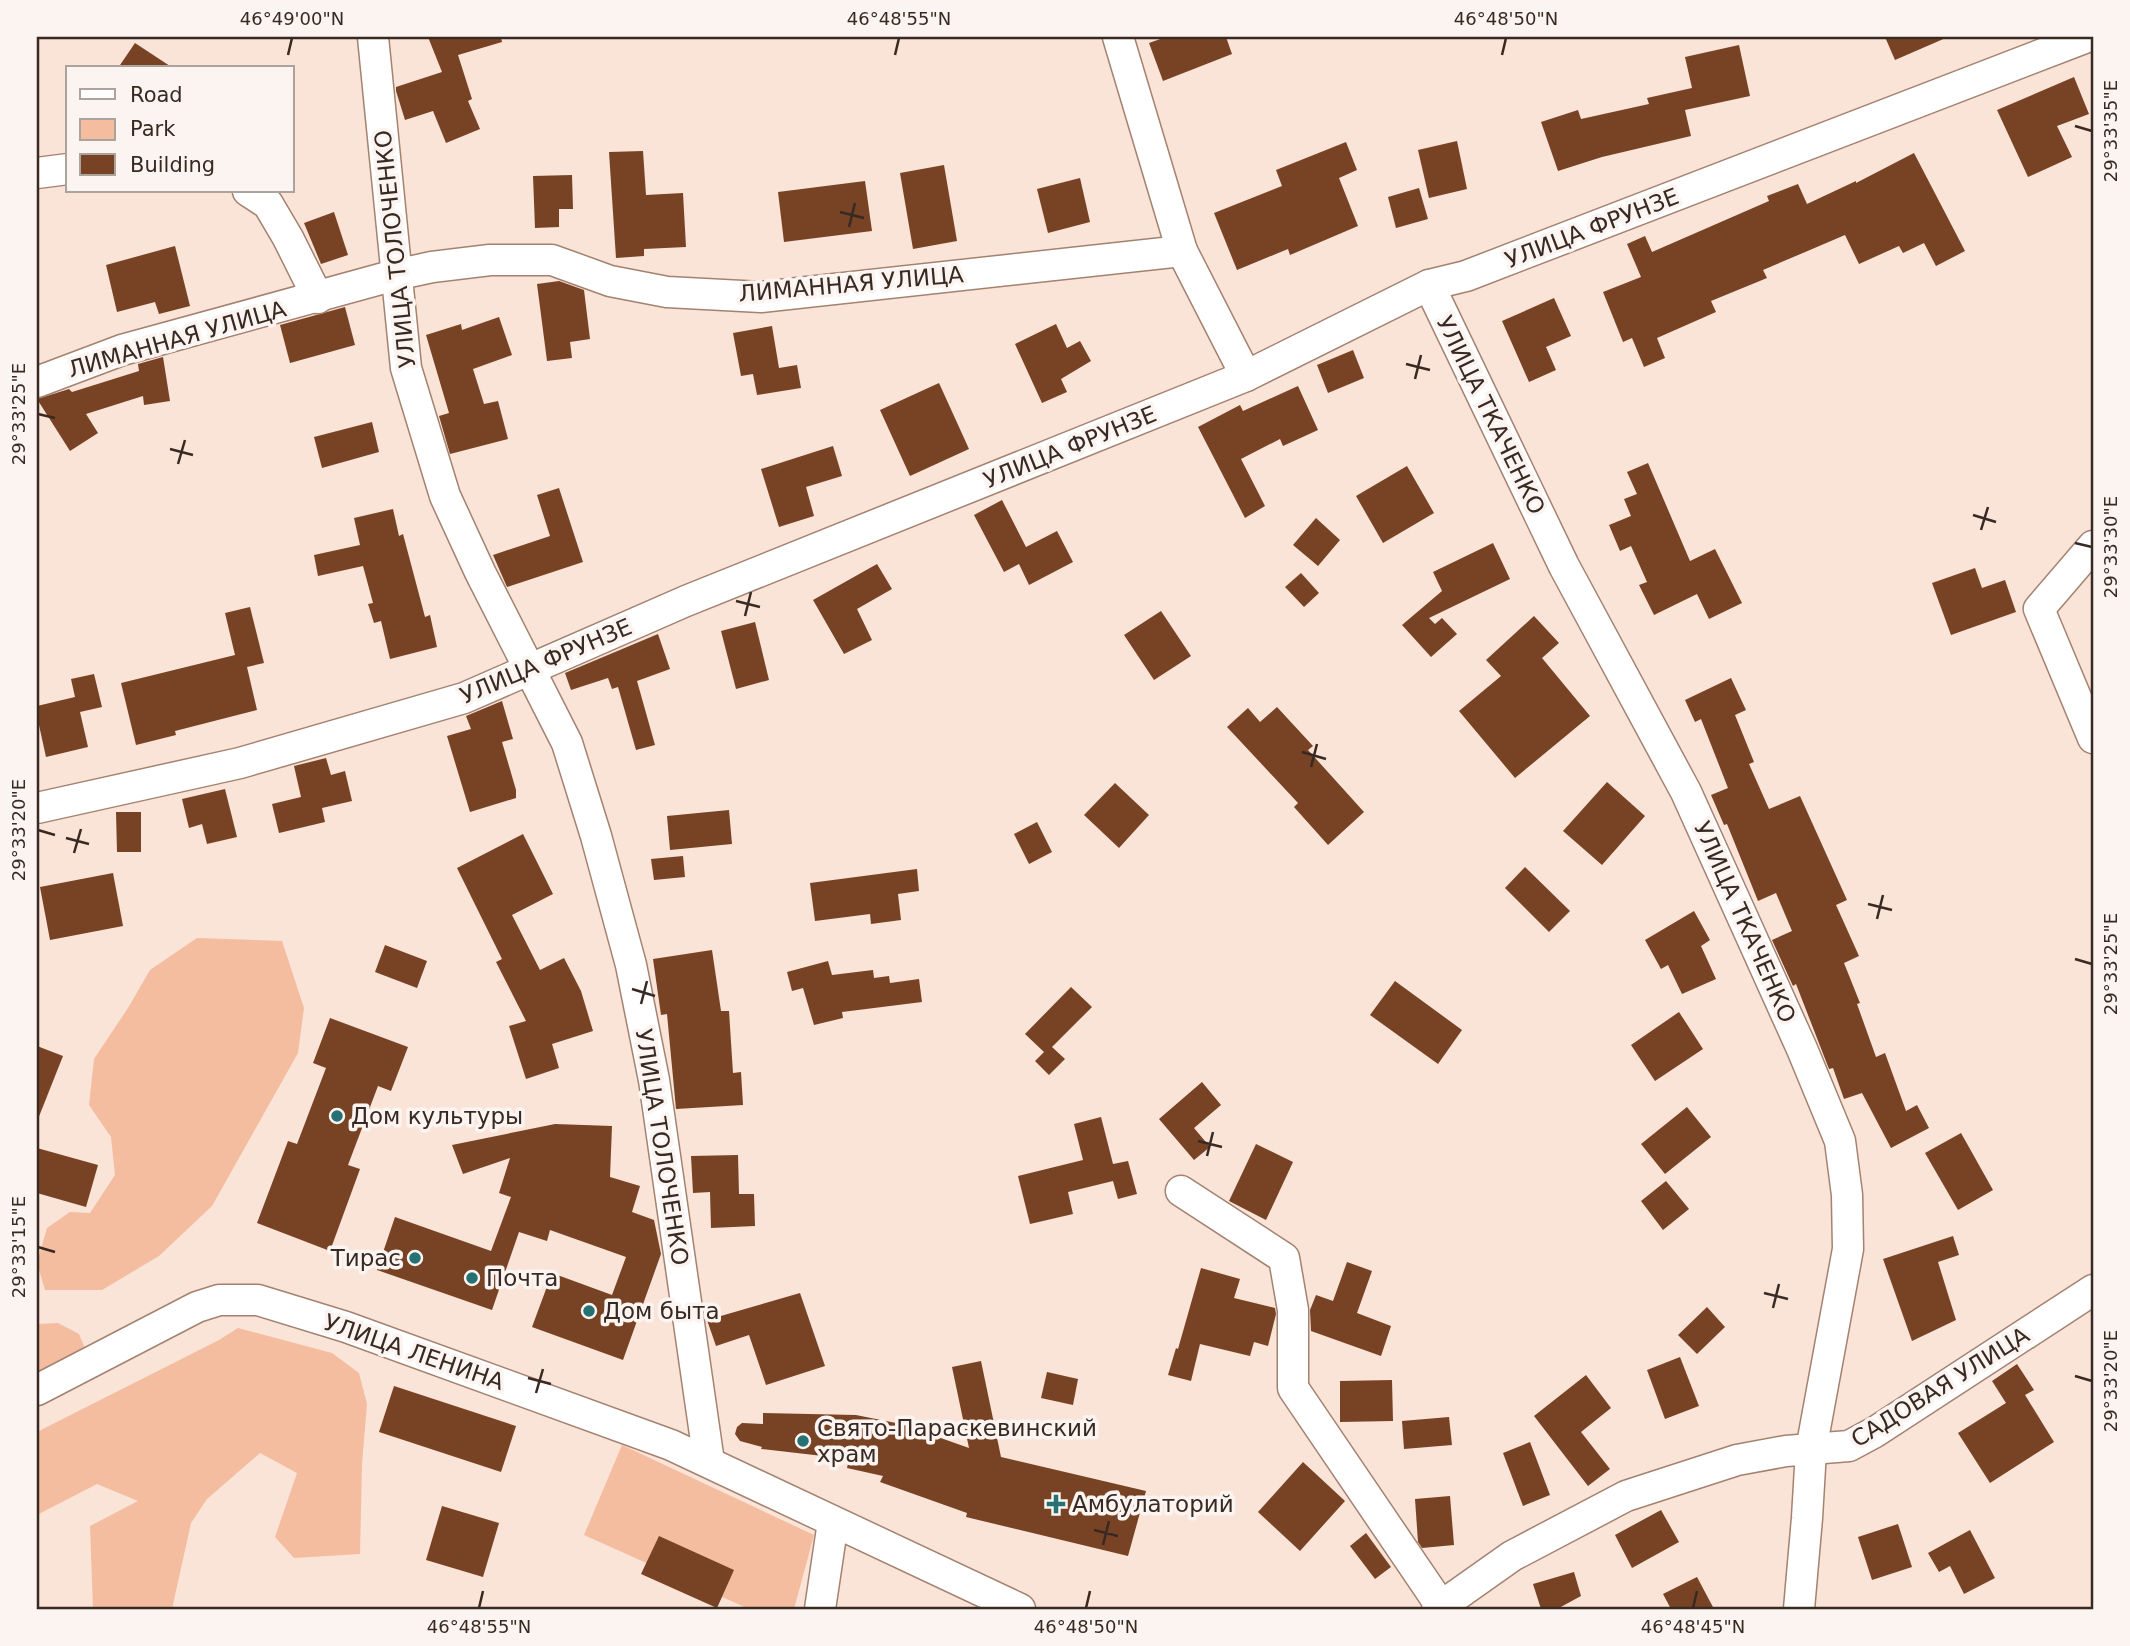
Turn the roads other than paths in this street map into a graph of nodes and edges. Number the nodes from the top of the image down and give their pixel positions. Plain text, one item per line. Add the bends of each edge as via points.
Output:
1 (373, 37) edge
2 (1118, 37) edge
3 (2087, 37) edge
4 (250, 192) edge
5 (1182, 251) junction
6 (395, 275) junction
7 (1429, 285) junction
8 (318, 298) junction
9 (1246, 376) junction
10 (37, 382) edge
11 (2093, 546) edge
12 (529, 670) junction
13 (2093, 738) edge
14 (37, 808) edge
15 (1181, 1191) dead end
16 (2093, 1290) edge
17 (37, 1390) edge
18 (1811, 1450) junction
19 (709, 1461) junction
20 (833, 1522) junction
21 (1439, 1608) edge
22 (820, 1609) edge
23 (1020, 1609) edge
24 (1799, 1609) edge

1 - 6 street, УЛИЦА ТОЛОЧЕНКО
2 - 5 street
3 - 7 street, УЛИЦА ФРУНЗЕ via 1466,276
4 - 8 street, ЛИМАННАЯ УЛИЦА via 268,204
5 - 6 street, ЛИМАННАЯ УЛИЦА via 761,297 667,292 610,281 552,260 490,260
5 - 9 street
6 - 8 street, ЛИМАННАЯ УЛИЦА
6 - 12 street, УЛИЦА ТОЛОЧЕНКО via 405,368 445,496
7 - 9 street, УЛИЦА ФРУНЗЕ
7 - 18 street, УЛИЦА ТКАЧЕНКО via 1564,566 1686,792 1840,1141 1848,1249
8 - 10 street, ЛИМАННАЯ УЛИЦА via 122,351
9 - 12 street, УЛИЦА ФРУНЗЕ via 699,596
11 - 13 street via 2039,609
12 - 14 street, УЛИЦА ФРУНЗЕ via 464,698 240,763
12 - 19 street, УЛИЦА ТОЛОЧЕНКО via 567,743 631,965 654,1080
15 - 21 street via 1284,1258 1293,1310 1293,1388
16 - 18 street, САДОВАЯ УЛИЦА via 1875,1432 1849,1446
17 - 19 street, УЛИЦА ЛЕНИНА via 197,1307 219,1300 258,1300 346,1327
18 - 21 street, САДОВАЯ УЛИЦА via 1737,1460 1626,1496 1513,1556
18 - 24 street, УЛИЦА ТКАЧЕНКО
19 - 20 street, УЛИЦА ЛЕНИНА
20 - 22 street
20 - 23 street, УЛИЦА ЛЕНИНА

